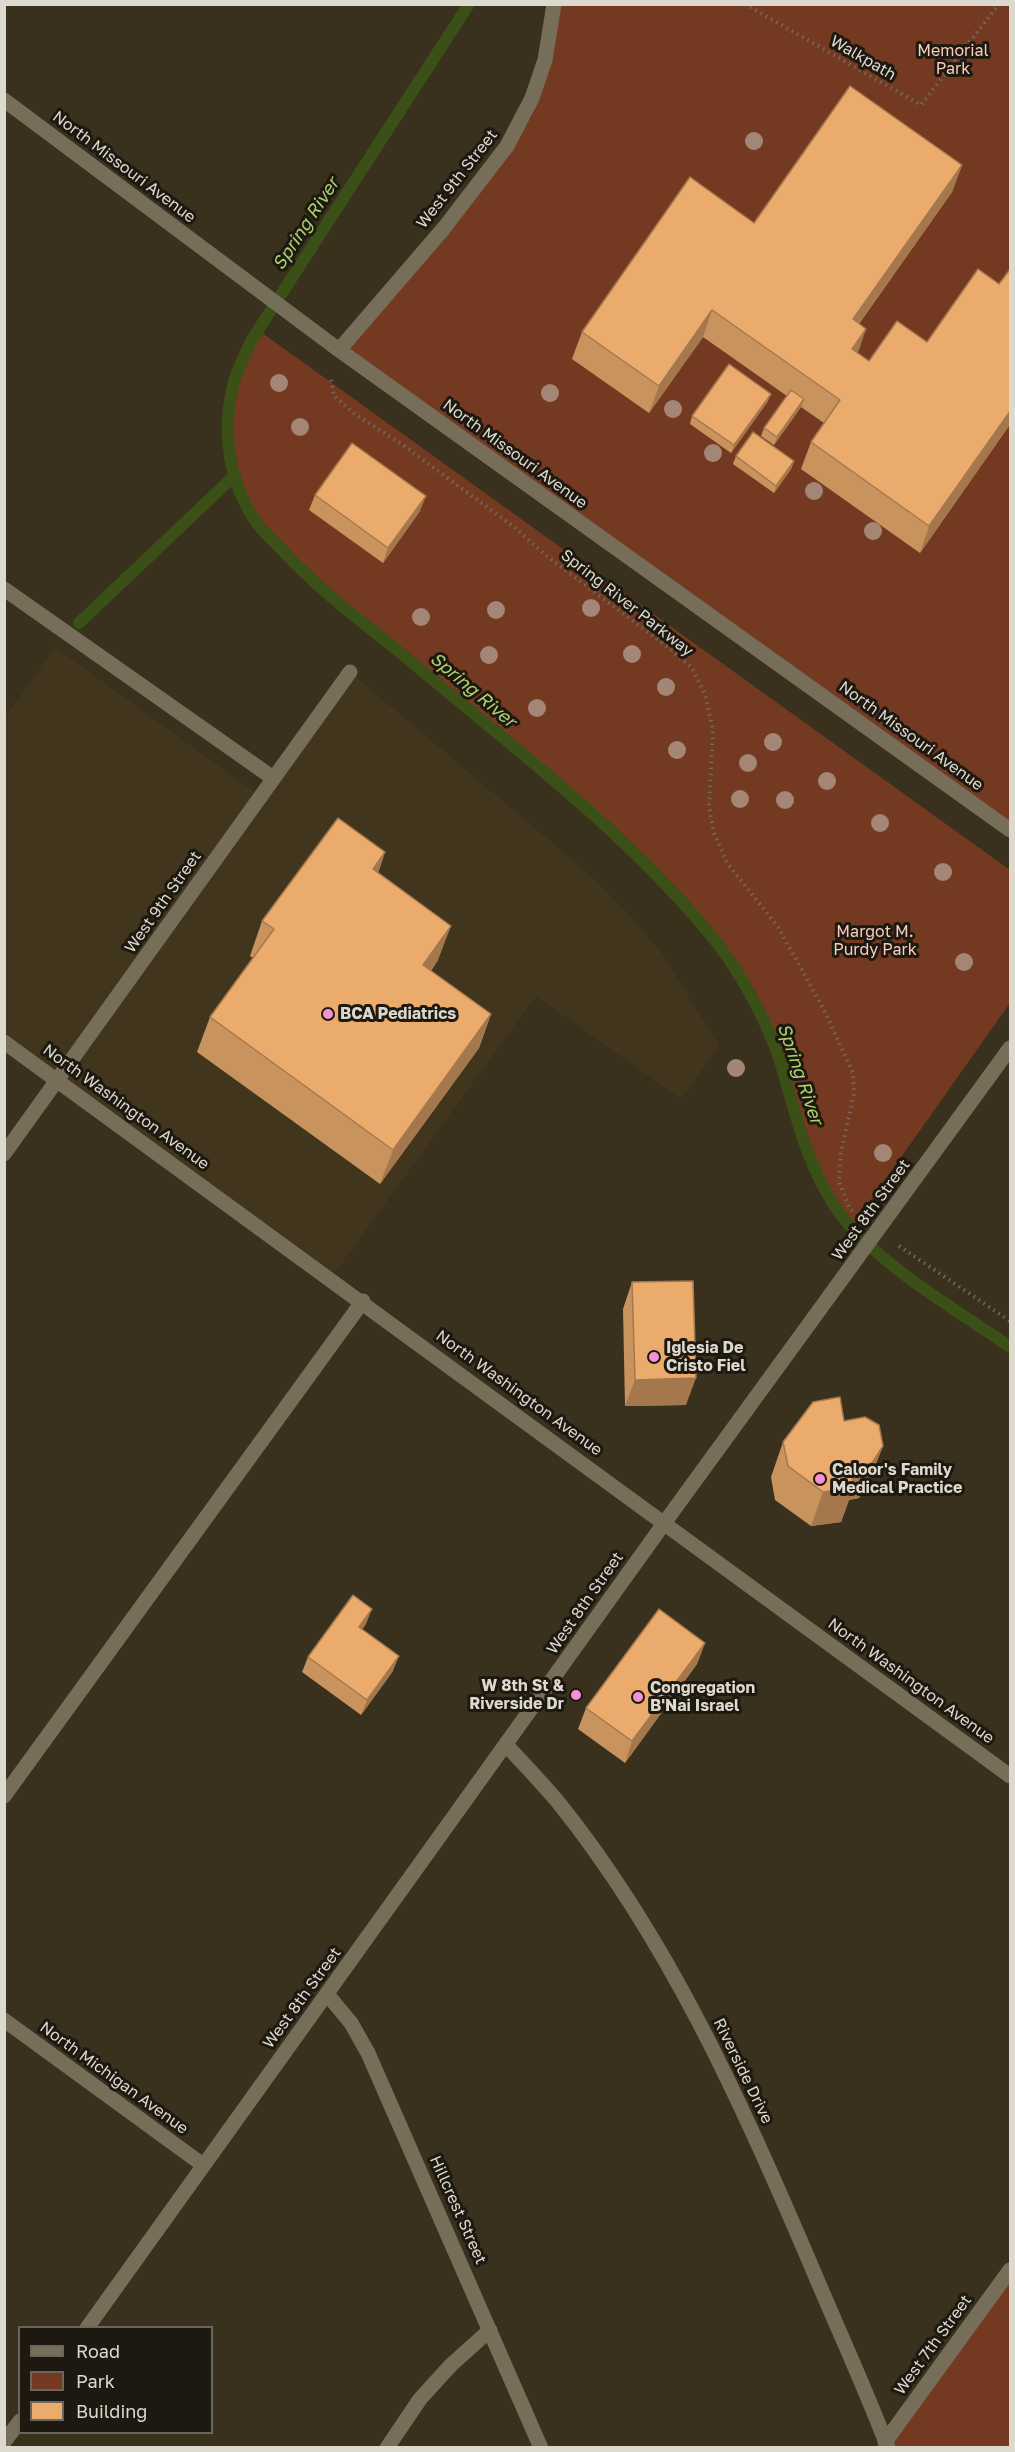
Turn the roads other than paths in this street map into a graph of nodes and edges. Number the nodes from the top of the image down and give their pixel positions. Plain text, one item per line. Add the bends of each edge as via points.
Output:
1 (554, 4) edge
2 (4, 100) edge
3 (339, 350) junction
4 (4, 588) edge
5 (350, 672) dead end
6 (273, 778) junction
7 (1011, 830) edge
8 (4, 1041) edge
9 (1011, 1048) edge
10 (58, 1079) junction
11 (4, 1154) edge
12 (363, 1301) junction
13 (665, 1522) junction
14 (506, 1745) junction
15 (1011, 1776) edge
16 (4, 1796) edge
17 (327, 1995) junction
18 (4, 2020) edge
19 (203, 2165) junction
20 (1011, 2270) edge
21 (88, 2326) edge
22 (490, 2330) junction
23 (18, 2424) edge
24 (4, 2442) edge
25 (886, 2445) edge
26 (387, 2448) edge
27 (541, 2448) edge

1 - 3 street, West 9th Street via 545,60 532,98 507,146 437,236
2 - 3 street, North Missouri Avenue
3 - 7 street, North Missouri Avenue
4 - 6 street
5 - 6 street, West 9th Street
6 - 10 street, West 9th Street
8 - 10 street, North Washington Avenue
9 - 13 street, West 8th Street
10 - 11 street, West 9th Street
10 - 12 street, North Washington Avenue
12 - 13 street, North Washington Avenue
12 - 16 street
13 - 14 street, West 8th Street
13 - 15 street, North Washington Avenue
14 - 17 street, West 8th Street
14 - 25 street, Riverside Drive via 558,1802 643,1924 684,1993 761,2150
17 - 19 street, West 8th Street
17 - 22 street, Hillcrest Street via 351,2023 368,2053
18 - 19 street, North Michigan Avenue
19 - 21 street, West 8th Street
20 - 25 street, West 7th Street
22 - 26 street via 420,2399
22 - 27 street, Hillcrest Street
23 - 24 street

